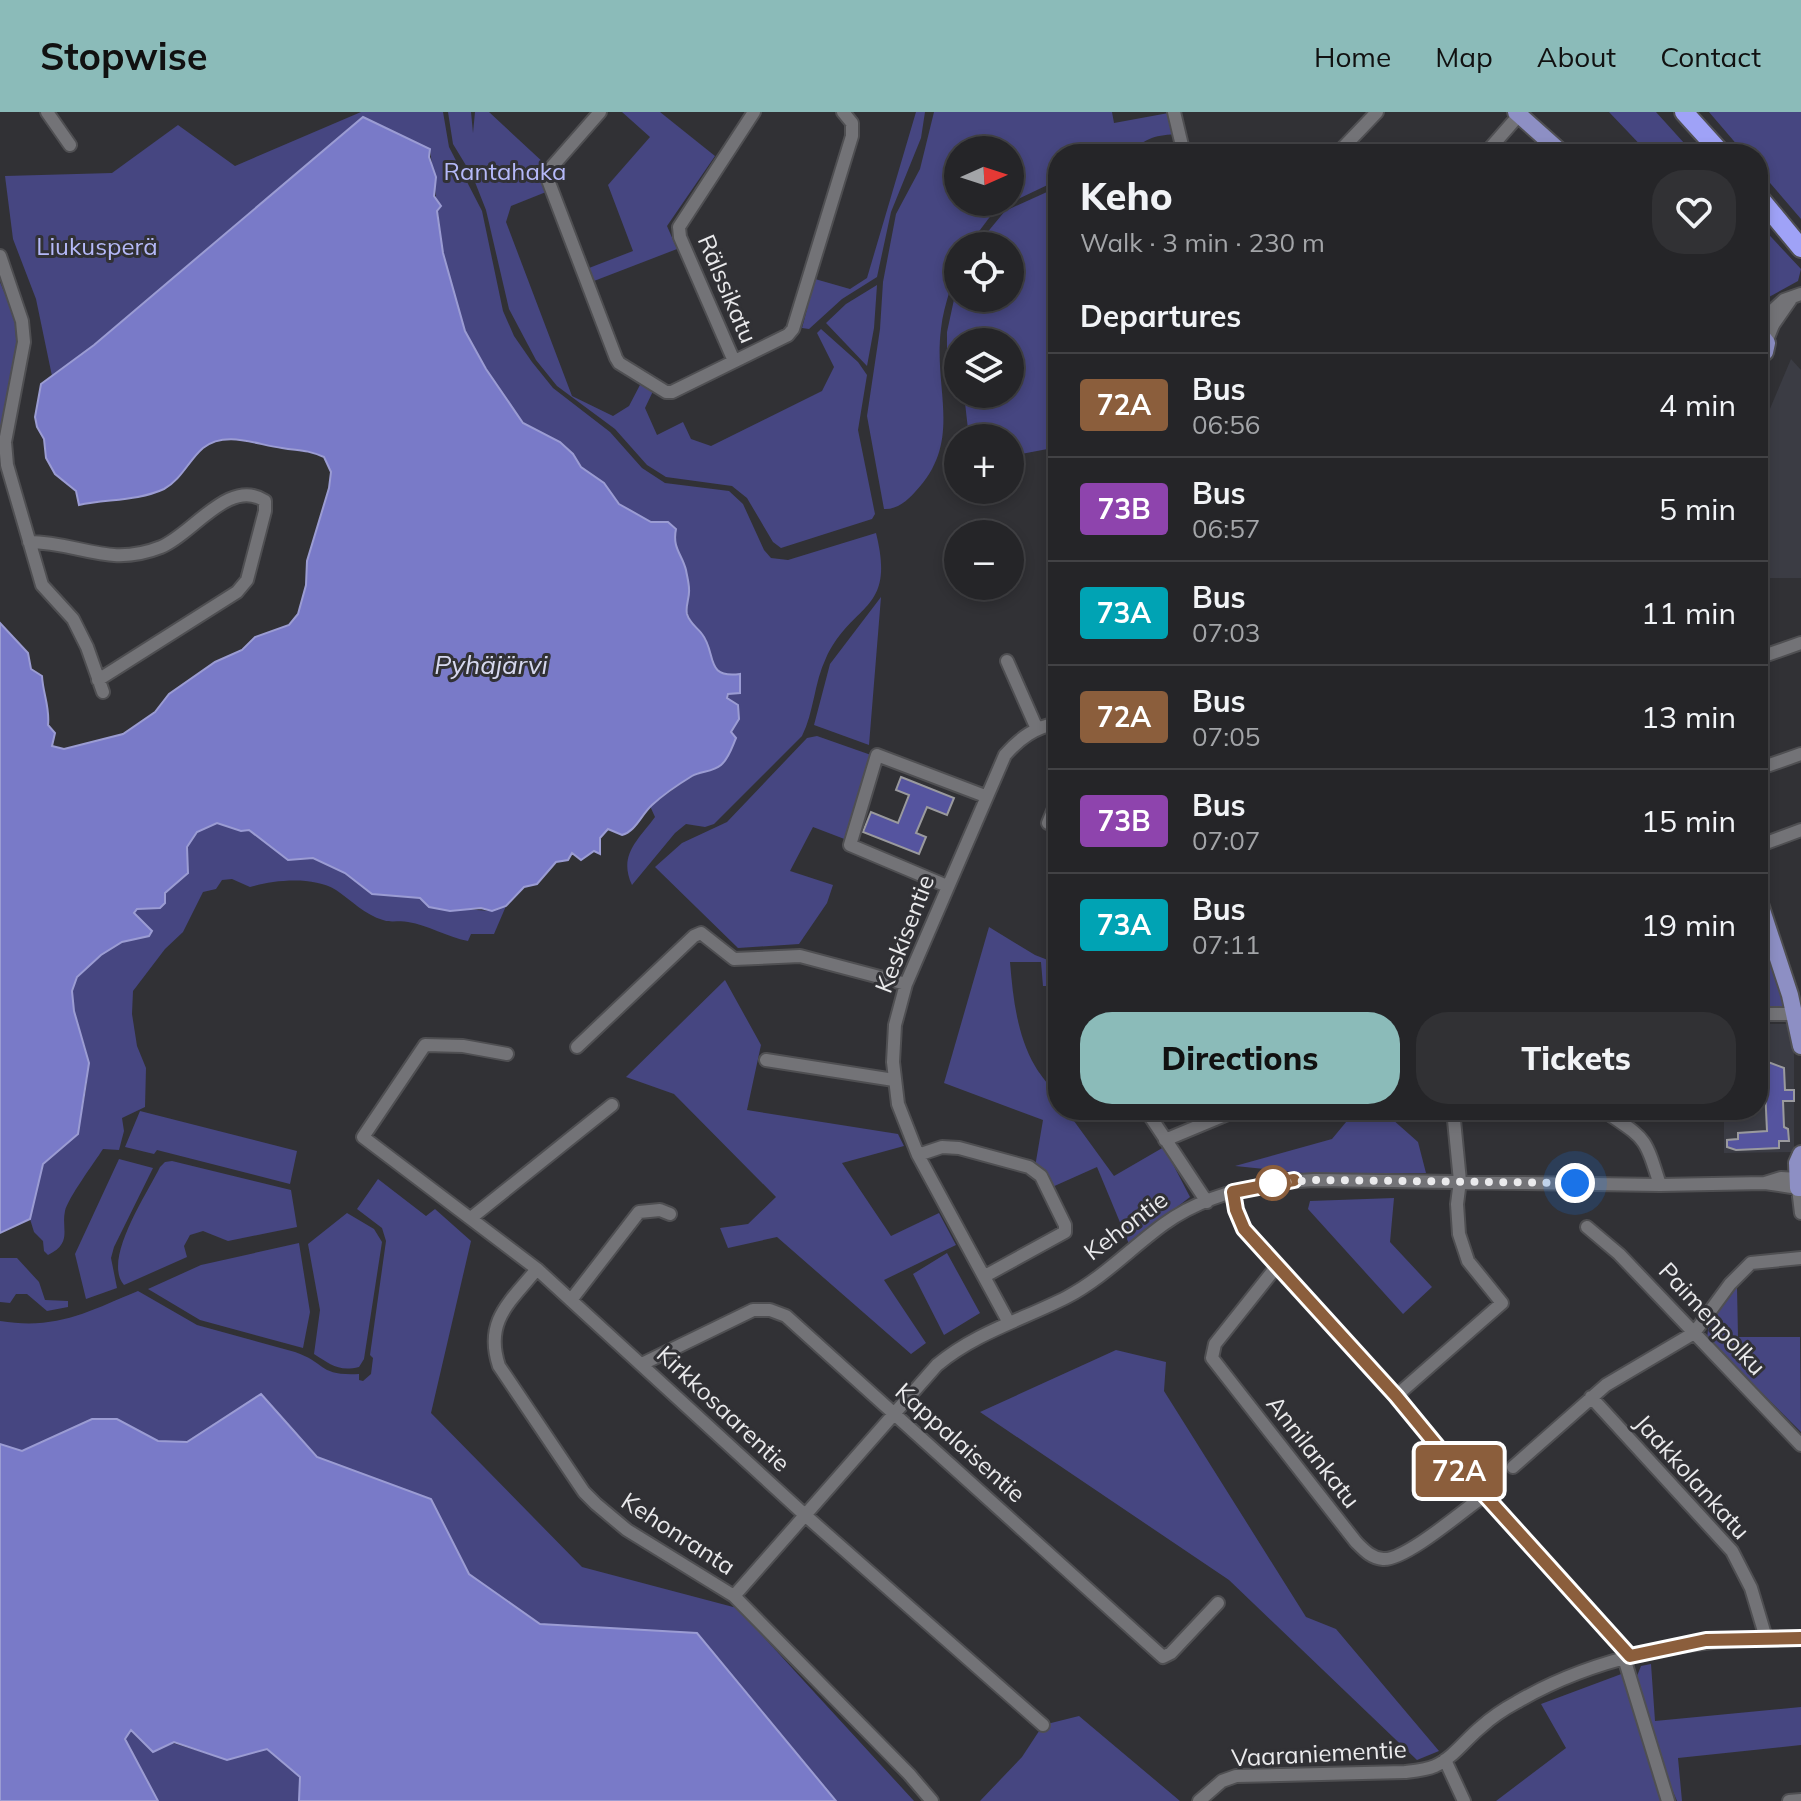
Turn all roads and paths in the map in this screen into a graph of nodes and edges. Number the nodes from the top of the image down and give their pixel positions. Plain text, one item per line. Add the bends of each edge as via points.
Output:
1 (47, 112) edge
2 (600, 112) edge
3 (754, 112) edge
4 (843, 112) edge
5 (1174, 112) edge
6 (1377, 112) edge
7 (1684, 112) edge
8 (1518, 113) edge
9 (1182, 144) edge
10 (1347, 144) edge
11 (1493, 144) edge
12 (1552, 144) edge
13 (1713, 144) edge
14 (70, 145) dead end
15 (1768, 208) edge
16 (1801, 248) edge
17 (0, 256) edge
18 (2, 273) edge
19 (1796, 297) edge
20 (1768, 315) edge
21 (1768, 330) edge
22 (734, 361) junction
23 (29, 542) junction
24 (1801, 643) edge
25 (1768, 655) edge
26 (1007, 661) dead end
27 (1048, 726) edge
28 (1037, 729) junction
29 (1801, 754) edge
30 (1768, 766) edge
31 (985, 796) junction
32 (1801, 830) edge
33 (1768, 842) edge
34 (947, 886) junction
35 (1768, 929) edge
36 (906, 984) junction
37 (1768, 1014) edge
38 (1795, 1014) junction
39 (1801, 1046) edge
40 (577, 1047) dead end
41 (507, 1054) dead end
42 (766, 1060) dead end
43 (894, 1080) junction
44 (612, 1105) dead end
45 (1152, 1120) edge
46 (1202, 1120) edge
47 (1455, 1120) edge
48 (1618, 1120) edge
49 (1165, 1140) junction
50 (1801, 1154) edge
51 (918, 1155) junction
52 (1460, 1181) junction
53 (1799, 1183) edge
54 (1660, 1185) junction
55 (1233, 1192) junction
56 (1207, 1202) junction
57 (1801, 1213) edge
58 (670, 1214) dead end
59 (471, 1218) junction
60 (1587, 1227) dead end
61 (1801, 1258) edge
62 (1277, 1266) junction
63 (537, 1269) junction
64 (985, 1276) junction
65 (571, 1300) junction
66 (1008, 1321) junction
67 (1694, 1333) junction
68 (642, 1364) junction
69 (1396, 1396) junction
70 (1591, 1397) junction
71 (894, 1413) junction
72 (1801, 1445) edge
73 (1513, 1467) dead end
74 (1485, 1495) junction
75 (806, 1516) junction
76 (734, 1596) junction
77 (1218, 1603) dead end
78 (1766, 1638) junction
79 (1801, 1638) edge
80 (1627, 1657) junction
81 (1043, 1725) dead end
82 (1445, 1760) junction
83 (1801, 1800) edge
84 (932, 1801) edge
85 (1199, 1801) edge
86 (1464, 1801) edge
87 (1668, 1801) edge
88 (1789, 1801) edge

1 - 14 street
2 - 22 street via 550,169 548,180 616,358 666,392
3 - 22 street, Rälssikatu via 679,227
4 - 22 street via 852,123 852,136 793,329
5 - 9 street
6 - 10 street
7 - 13 highway
8 - 11 street
8 - 12 main road
15 - 16 highway
17 - 18 street
18 - 23 street via 19,309 24,342 5,458
19 - 20 street
19 - 21 street
23 - 23 street via 50,542 93,555 129,555 165,546 225,499 238,494 265,501 247,580 237,592 101,686 73,619 42,585
24 - 25 street
26 - 28 street
27 - 28 street, Keskisentie
28 - 31 street, Keskisentie via 1005,755
29 - 30 street
31 - 34 street, Keskisentie
31 - 34 street via 877,755 850,845
32 - 33 street
34 - 36 street, Keskisentie
35 - 38 main road
36 - 40 street via 800,956 734,959 701,933
36 - 43 street, Keskisentie via 895,1025
37 - 38 street
38 - 39 main road
41 - 59 street, Kirkkosaarentie via 425,1045 363,1137
42 - 43 street
43 - 51 street, Keskisentie
44 - 59 street
45 - 49 street
46 - 49 street
47 - 52 street
48 - 54 street via 1640,1134
49 - 56 street
50 - 53 main road
51 - 64 street, Keskisentie
51 - 64 street via 959,1148 1029,1167 1041,1176 1065,1232
52 - 54 street, Kehontie
52 - 55 street, Kehontie via 1294,1180
52 - 69 street via 1461,1244 1502,1303
53 - 54 street, Kehontie via 1781,1178 1765,1183
53 - 57 street
55 - 56 street, Kehontie
55 - 62 street via 1244,1229
56 - 66 street, Kehontie via 1164,1224 1067,1297
58 - 65 street via 639,1212
59 - 63 street, Kirkkosaarentie
60 - 67 street, Paimenpolku
61 - 67 street via 1751,1263
62 - 69 street
62 - 74 street, Annilankatu via 1215,1344 1212,1358 1356,1542 1369,1555 1385,1559 1403,1553
63 - 65 street, Kirkkosaarentie
63 - 76 street, Kehonranta via 495,1329 492,1342 499,1366 596,1504 627,1530
64 - 66 street, Keskisentie
65 - 68 street, Kirkkosaarentie
66 - 71 street, Kehontie via 958,1348
67 - 70 street
67 - 72 street, Paimenpolku
68 - 71 street, Kappalaisentie via 753,1310 770,1310 805,1331
68 - 75 street, Kirkkosaarentie
69 - 74 street
70 - 73 street
70 - 78 street, Jaakkolankatu via 1732,1551 1751,1588
71 - 75 street, Kehontie
71 - 77 street, Kappalaisentie via 1163,1657
74 - 80 street
75 - 76 street, Kehontie
75 - 81 street, Kirkkosaarentie
76 - 84 street, Kehonranta
78 - 79 street
78 - 80 street via 1706,1640
80 - 82 street via 1517,1702
80 - 87 street
82 - 85 street, Vaaraniementie via 1405,1772 1236,1776
82 - 86 street
83 - 88 street

